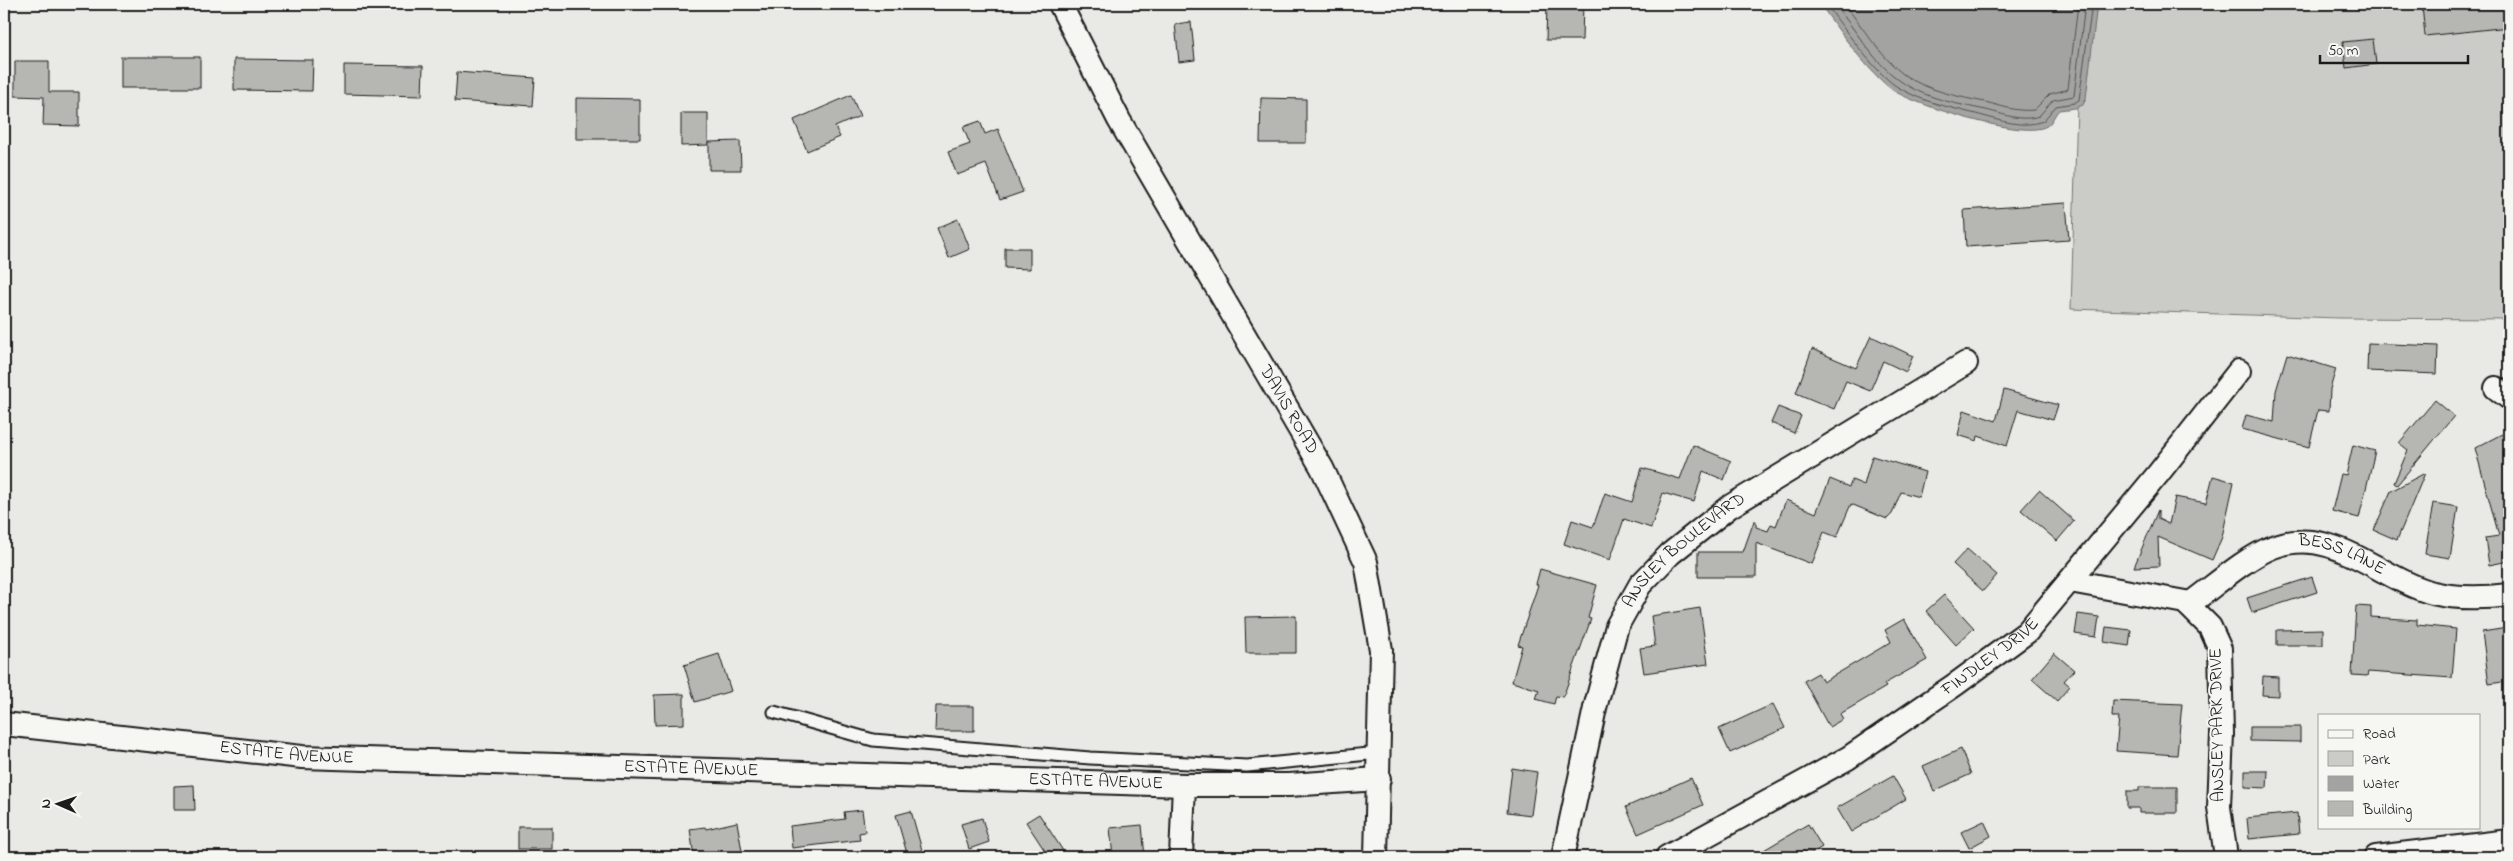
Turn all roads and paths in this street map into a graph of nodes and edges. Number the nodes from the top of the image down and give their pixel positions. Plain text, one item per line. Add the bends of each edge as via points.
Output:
1 (1060, 4) edge
2 (1966, 363) dead end
3 (2239, 371) dead end
4 (2070, 581) junction
5 (2509, 595) edge
6 (2188, 605) junction
7 (774, 712) dead end
8 (4, 724) edge
9 (1379, 753) junction
10 (1379, 779) junction
11 (1184, 786) junction
12 (2509, 840) edge
13 (2461, 852) edge
14 (1181, 857) edge
15 (1376, 857) edge
16 (1564, 857) edge
17 (1667, 857) edge
18 (2226, 857) edge
19 (2376, 857) edge

1 - 9 street, DAVIS ROAD via 1119,120 1322,468 1366,562 1381,650
2 - 16 street, ANSLEY BOULEVARD via 1729,507 1670,554 1640,585 1617,626 1595,708
3 - 4 street, FINDLEY DRIVE
4 - 6 street, ANSLEY PARK DRIVE via 2186,602
4 - 17 street, FINDLEY DRIVE via 2027,632 1848,758
5 - 6 street, BESS LANE via 2485,598 2432,593 2325,544 2292,542 2272,547 2231,572
6 - 18 street, ANSLEY PARK DRIVE via 2210,627 2220,649 2222,734 2219,807
7 - 9 lane via 873,740 1090,758 1247,766
8 - 11 street, ESTATE AVENUE via 302,757
9 - 10 street, DAVIS ROAD
10 - 11 street, ESTATE AVENUE via 1289,785
10 - 15 street, DAVIS ROAD
11 - 14 street
12 - 13 street
13 - 19 street

